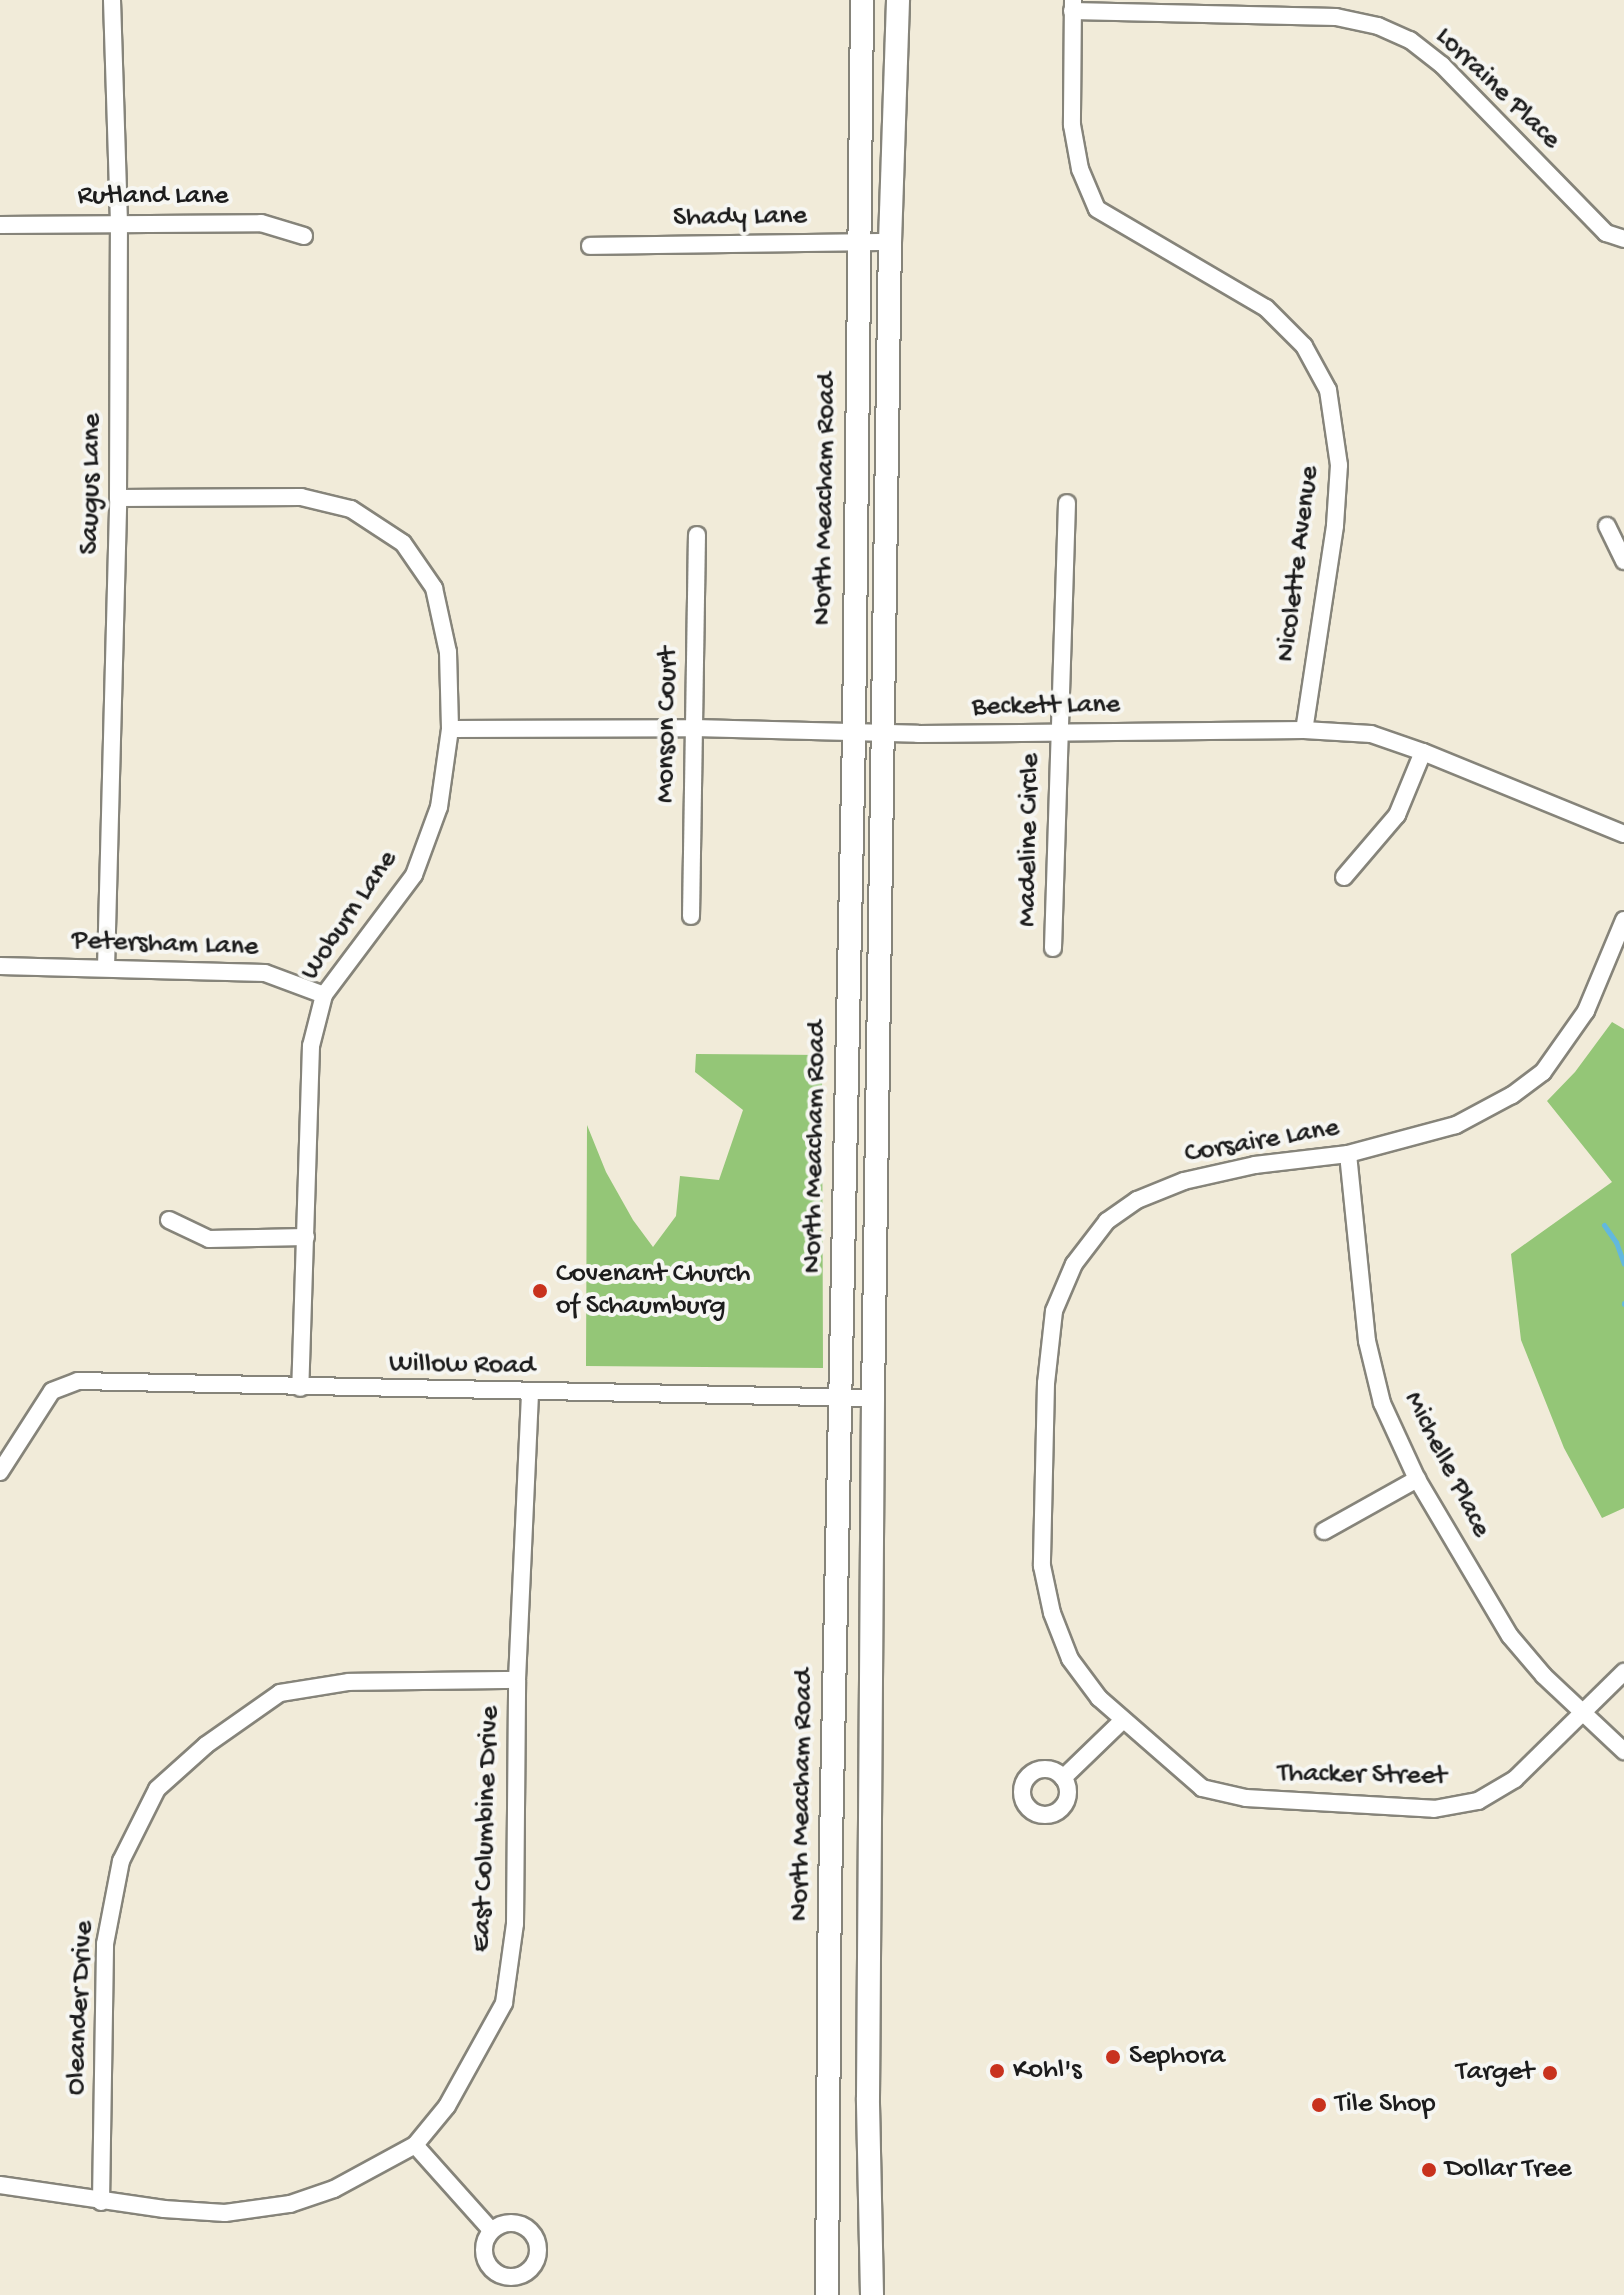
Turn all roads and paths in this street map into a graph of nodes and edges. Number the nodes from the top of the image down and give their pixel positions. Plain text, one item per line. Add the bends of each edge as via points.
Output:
1 (112, 0) edge
2 (862, 0) edge
3 (898, 0) edge
4 (1072, 5) edge
5 (119, 223) junction
6 (0, 225) edge
7 (304, 236) dead end
8 (1624, 239) edge
9 (859, 242) junction
10 (890, 242) junction
11 (590, 246) dead end
12 (118, 498) junction
13 (1067, 503) dead end
14 (1607, 526) dead end
15 (697, 535) dead end
16 (1624, 561) edge
17 (694, 728) junction
18 (450, 729) junction
19 (1304, 730) junction
20 (854, 733) junction
21 (884, 733) junction
22 (1059, 733) junction
23 (1423, 752) junction
24 (1624, 834) edge
25 (1344, 877) dead end
26 (691, 916) dead end
27 (1624, 920) edge
28 (1053, 948) dead end
29 (0, 966) edge
30 (106, 968) junction
31 (324, 995) junction
32 (1348, 1154) junction
33 (169, 1220) dead end
34 (306, 1237) junction
35 (300, 1388) junction
36 (530, 1393) junction
37 (873, 1398) junction
38 (842, 1399) junction
39 (0, 1472) edge
40 (1417, 1479) junction
41 (1324, 1531) dead end
42 (1624, 1672) edge
43 (517, 1680) junction
44 (1582, 1713) junction
45 (1122, 1721) junction
46 (1624, 1751) edge
47 (1063, 1778) dead end
48 (415, 2145) junction
49 (0, 2185) edge
50 (101, 2202) junction
51 (492, 2231) dead end
52 (827, 2295) edge
53 (872, 2295) edge

1 - 5 street, Saugus Lane
2 - 9 main road, North Meacham Road
3 - 10 main road
4 - 8 street, Lorraine Place via 1336,17 1378,26 1410,40 1442,65 1606,233
4 - 19 street, Nicolette Avenue via 1072,125 1080,169 1097,209 1266,308 1304,346 1328,390 1339,465 1335,526
5 - 6 street, Rutland Lane
5 - 7 street, Rutland Lane via 261,223
5 - 12 street, Saugus Lane
9 - 10 street, Shady Lane
9 - 11 street, Shady Lane
9 - 20 main road, North Meacham Road
10 - 21 main road
12 - 18 street, Woburn Lane via 301,497 351,509 403,543 434,588 448,652
12 - 30 street, Saugus Lane
13 - 22 street, Madeline Circle
14 - 16 street
15 - 17 street, Monson Court
17 - 18 street, Beckett Lane
17 - 20 street, Beckett Lane
17 - 26 street, Monson Court
18 - 31 street, Woburn Lane via 439,807 414,875
19 - 22 street, Beckett Lane
19 - 23 street, Beckett Lane via 1371,734
20 - 21 street, Beckett Lane
20 - 38 main road, North Meacham Road
21 - 22 street, Beckett Lane
21 - 37 main road
22 - 28 street, Madeline Circle
23 - 24 street, Beckett Lane
23 - 25 street via 1397,815
27 - 32 street, Corsaire Lane via 1586,1011 1543,1072 1456,1125
29 - 30 street, Petersham Lane
30 - 31 street, Petersham Lane via 265,973
31 - 34 street, Woburn Lane via 311,1046
32 - 40 street, Michelle Place via 1367,1341 1382,1403
32 - 45 street, Corsaire Lane via 1255,1165 1184,1181 1137,1200 1088,1242 1054,1311 1046,1383 1042,1566 1070,1659
33 - 34 street via 209,1239
34 - 35 street, Woburn Lane
35 - 36 street, Willow Road
35 - 39 street, Willow Road via 78,1381 52,1391
36 - 38 street, Willow Road
36 - 43 street, East Columbine Drive
37 - 38 street, Willow Road
37 - 53 main road
38 - 52 main road, North Meacham Road
40 - 41 street
40 - 44 street, Michelle Place via 1510,1636
42 - 44 street, Thacker Street
43 - 48 street, East Columbine Drive via 515,1924 504,2003 447,2106
43 - 50 street, Oleander Drive via 349,1682 280,1693 206,1745 157,1789 121,1861 105,1944
44 - 45 street, Thacker Street via 1515,1779 1478,1801 1434,1809 1246,1798 1202,1788
44 - 46 street, Michelle Place
45 - 47 street
48 - 50 street, East Columbine Drive via 334,2189 290,2204 225,2213
48 - 51 street
49 - 50 street, East Columbine Drive

